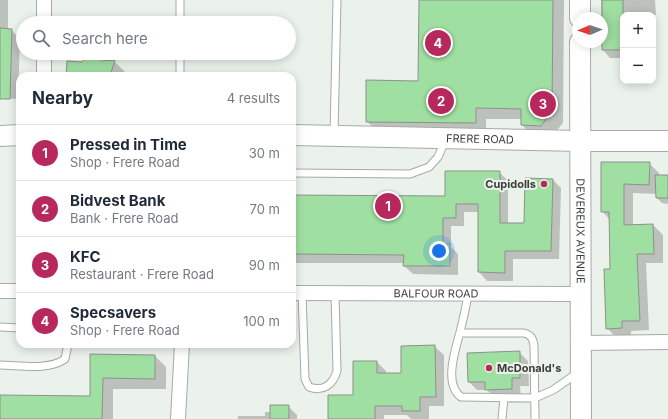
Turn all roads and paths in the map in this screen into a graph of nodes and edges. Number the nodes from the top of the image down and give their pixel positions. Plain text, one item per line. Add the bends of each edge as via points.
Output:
1 (44, 0) edge
2 (180, 0) edge
3 (337, 0) edge
4 (580, 0) edge
5 (580, 12) edge
6 (44, 16) edge
7 (180, 16) edge
8 (580, 48) edge
9 (44, 60) edge
10 (180, 60) edge
11 (44, 72) edge
12 (180, 72) edge
13 (16, 135) edge
14 (296, 135) edge
15 (0, 136) edge
16 (334, 136) junction
17 (446, 139) junction
18 (581, 141) junction
19 (668, 141) edge
20 (296, 173) edge
21 (0, 291) edge
22 (16, 291) edge
23 (297, 293) edge
24 (335, 293) junction
25 (580, 294) junction
26 (468, 295) junction
27 (0, 327) edge
28 (16, 328) edge
29 (460, 333) junction
30 (581, 342) junction
31 (668, 342) edge
32 (67, 348) edge
33 (182, 348) edge
34 (0, 365) edge
35 (581, 370) junction
36 (504, 398) junction
37 (535, 398) junction
38 (178, 419) edge
39 (502, 419) edge
40 (535, 419) edge
41 (581, 419) edge

1 - 6 street
2 - 7 lane
3 - 16 lane
4 - 5 main road
8 - 18 main road, DEVEREUX AVENUE
9 - 11 street
10 - 12 lane
13 - 15 main road
14 - 16 main road, FRERE ROAD
16 - 17 main road, FRERE ROAD
17 - 18 main road, FRERE ROAD
17 - 20 lane via 438,157 429,167 415,173
18 - 19 main road, FRERE ROAD
18 - 25 main road, DEVEREUX AVENUE
21 - 22 street
23 - 24 street, BALFOUR ROAD
23 - 24 lane via 305,379 309,387 315,389 330,385 336,371
24 - 26 street, BALFOUR ROAD
25 - 26 street, BALFOUR ROAD
25 - 30 main road, DEVEREUX AVENUE
26 - 29 lane
27 - 28 lane
29 - 36 lane via 452,362 457,394 461,397
29 - 37 lane via 529,334 534,346
30 - 31 street
30 - 35 main road, DEVEREUX AVENUE
32 - 34 lane via 65,359 59,363
33 - 38 street
35 - 37 lane via 553,390
35 - 41 main road, DEVEREUX AVENUE
36 - 37 lane
36 - 39 lane
37 - 40 lane

